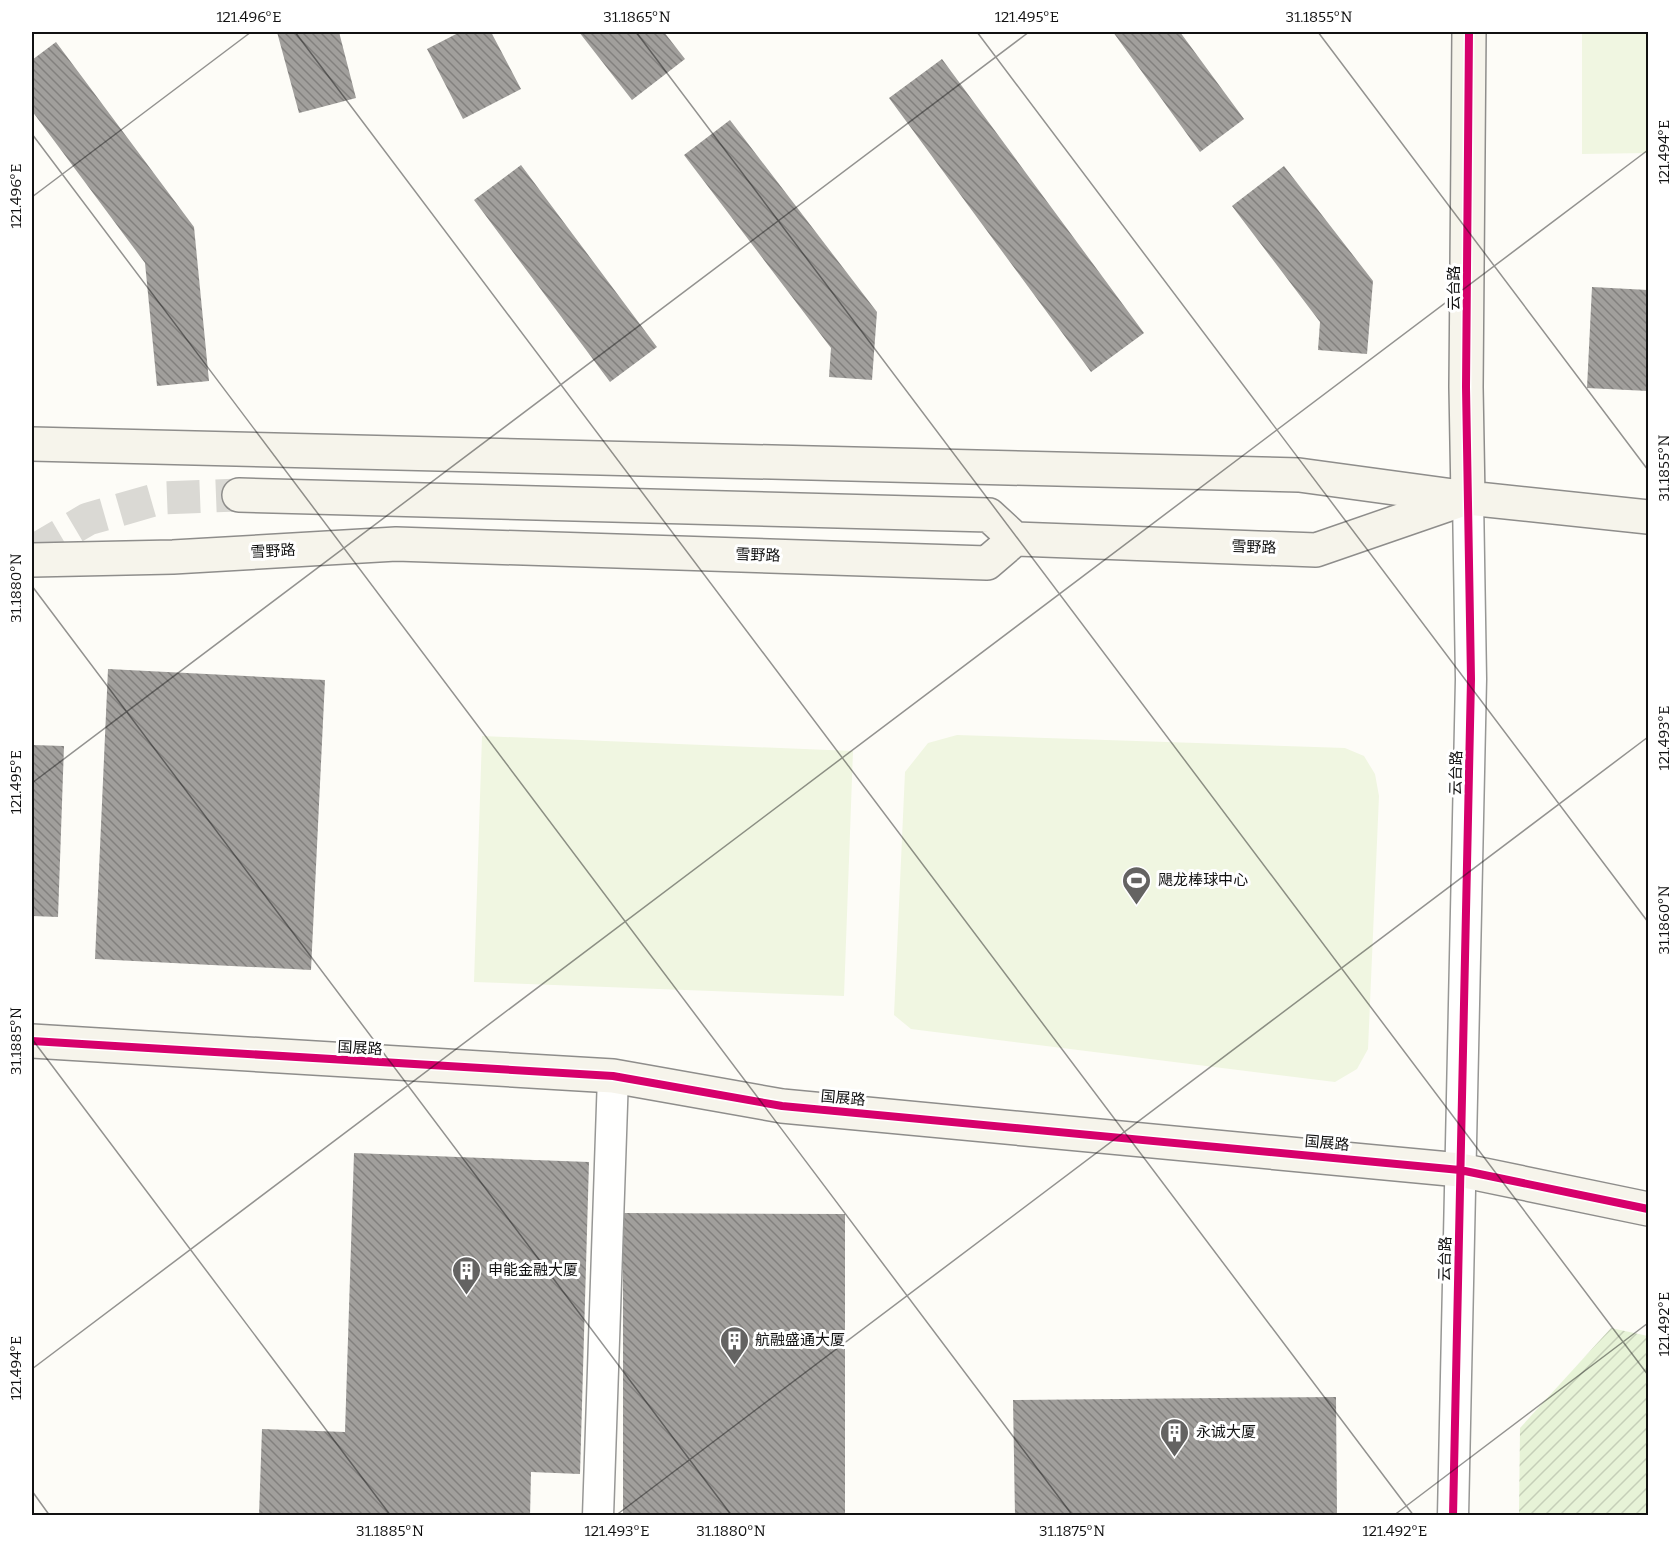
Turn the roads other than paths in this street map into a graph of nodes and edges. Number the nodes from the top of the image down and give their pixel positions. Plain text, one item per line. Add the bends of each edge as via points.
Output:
1 (1469, 32) edge
2 (32, 444) edge
3 (239, 495) tunnel mouth
4 (1468, 498) junction
5 (1648, 517) edge
6 (1015, 539) junction
7 (32, 561) edge
8 (32, 1041) edge
9 (613, 1076) junction
10 (1461, 1170) junction
11 (1648, 1209) edge
12 (598, 1515) edge
13 (1453, 1515) edge

1 - 4 street, 云台路
2 - 4 street, 雪野路 via 1299,475
3 - 6 street via 989,515
4 - 5 street, 雪野路
4 - 6 street, 雪野路 via 1316,550
4 - 10 street, 云台路 via 1471,679
6 - 7 street, 雪野路 via 987,563 396,544
8 - 9 street, 国展路
9 - 10 street, 国展路 via 782,1106
9 - 12 street
10 - 11 street, 国展路
10 - 13 street, 云台路

